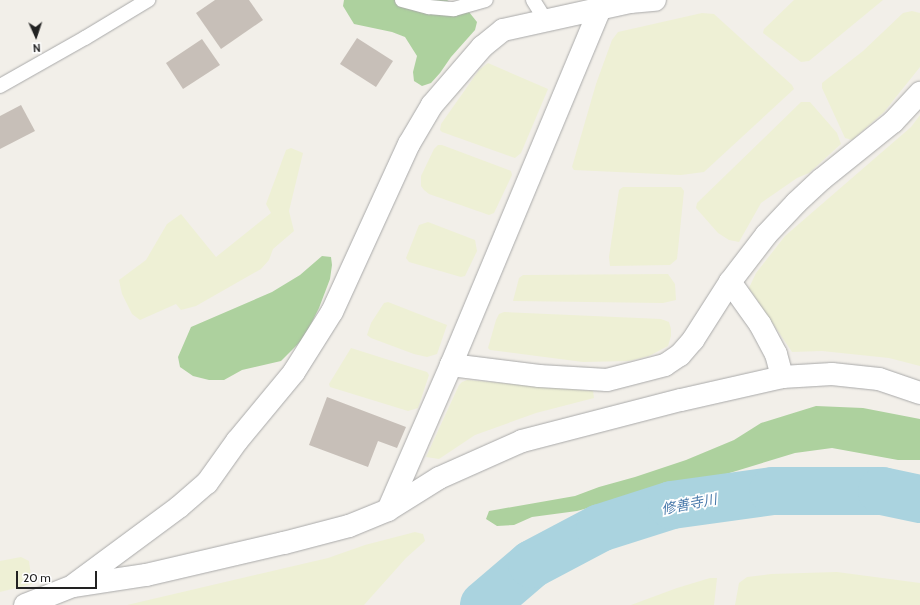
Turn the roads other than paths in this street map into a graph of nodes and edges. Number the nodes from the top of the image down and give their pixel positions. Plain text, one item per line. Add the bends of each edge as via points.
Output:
1 (148, 0) edge
2 (402, 0) edge
3 (486, 0) edge
4 (533, 0) edge
5 (655, 0) edge
6 (622, 2) edge
7 (600, 9) junction
8 (546, 21) junction
9 (0, 86) edge
10 (920, 93) edge
11 (730, 282) junction
12 (451, 365) junction
13 (782, 377) junction
14 (920, 393) edge
15 (388, 510) junction
16 (73, 586) junction
17 (25, 605) edge

1 - 9 lane
2 - 3 lane via 429,7 454,9
4 - 8 lane
5 - 6 street
6 - 7 street
7 - 8 street
7 - 12 street
8 - 16 street via 503,30 482,47 432,105 409,144 332,312 294,372 236,441 207,483
10 - 11 street via 893,122 796,202 766,234
11 - 12 street via 693,340 680,355 665,365 645,372 607,380 539,376
11 - 13 street via 760,324 776,354
12 - 15 street
13 - 14 street via 832,374 879,379
13 - 15 street via 522,441 439,478
15 - 16 street via 349,526 284,543 146,575
16 - 17 street

